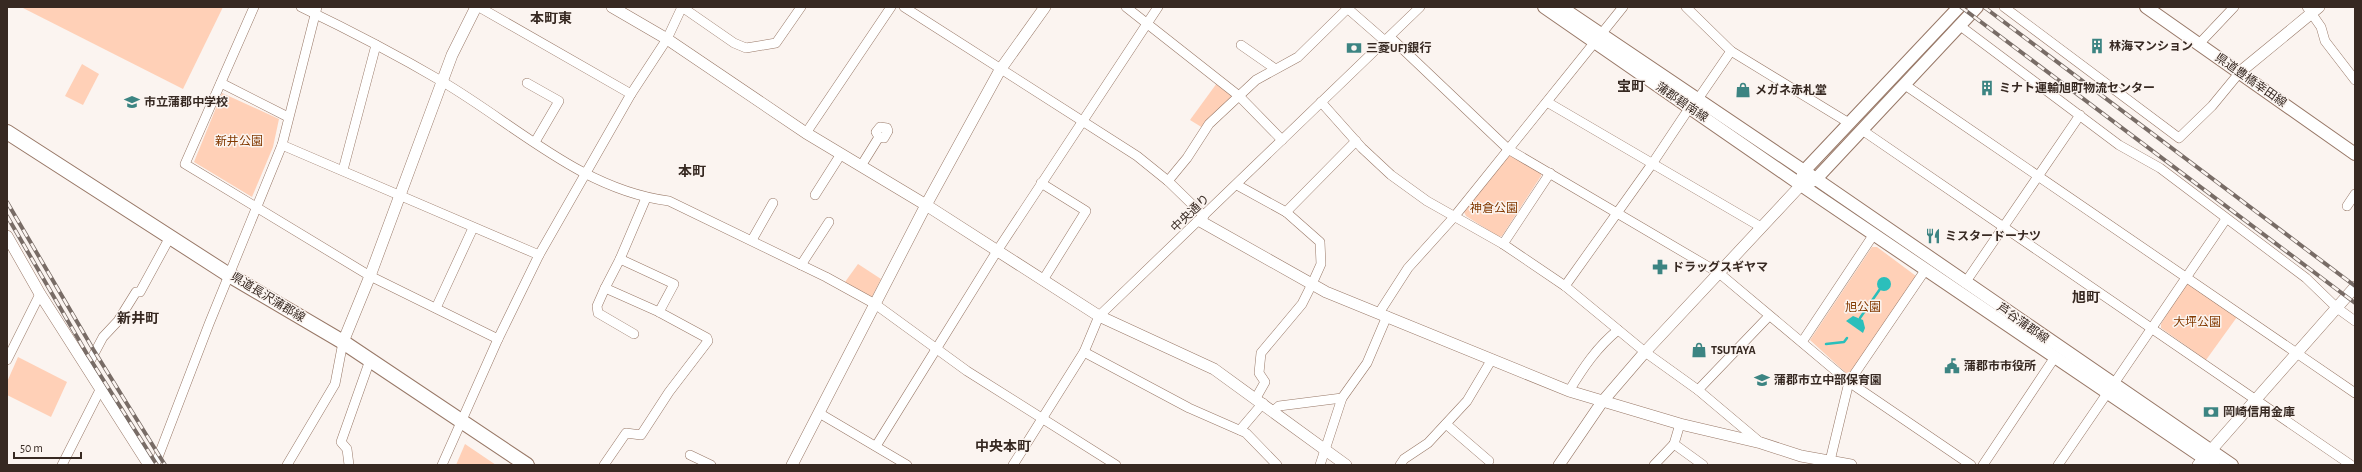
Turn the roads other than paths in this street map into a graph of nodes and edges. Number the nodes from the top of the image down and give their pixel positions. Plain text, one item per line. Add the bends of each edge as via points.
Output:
1 (254, 7) edge
2 (301, 7) edge
3 (477, 7) edge
4 (612, 7) edge
5 (682, 7) edge
6 (801, 7) edge
7 (891, 7) edge
8 (904, 7) edge
9 (1045, 7) edge
10 (1126, 7) edge
11 (1158, 7) edge
12 (1420, 7) edge
13 (1544, 7) edge
14 (1561, 7) edge
15 (1623, 7) edge
16 (1686, 7) edge
17 (1959, 7) edge
18 (1977, 7) edge
19 (2004, 7) edge
20 (2146, 7) edge
21 (2234, 7) edge
22 (1349, 8) edge
23 (2313, 9) edge
24 (316, 10) edge
25 (1147, 23) junction
26 (1959, 25) junction
27 (1597, 38) junction
28 (667, 39) junction
29 (1388, 39) junction
30 (2199, 44) junction
31 (376, 45) junction
32 (1241, 45) dead end
33 (1731, 51) junction
34 (1274, 68) junction
35 (1000, 70) junction
36 (2240, 72) junction
37 (2355, 80) edge
38 (444, 82) junction
39 (221, 83) junction
40 (527, 84) dead end
41 (1905, 85) junction
42 (631, 94) junction
43 (1239, 96) junction
44 (1321, 102) junction
45 (1547, 102) junction
46 (1694, 103) junction
47 (2080, 115) junction
48 (288, 117) junction
49 (1082, 120) junction
50 (1849, 123) junction
51 (1862, 130) junction
52 (7, 132) edge
53 (806, 132) junction
54 (880, 137) dead end
55 (1282, 140) junction
56 (1356, 141) junction
57 (535, 142) junction
58 (282, 145) junction
59 (1508, 149) junction
60 (841, 154) junction
61 (2355, 154) edge
62 (1652, 164) junction
63 (861, 166) junction
64 (343, 170) junction
65 (1804, 171) junction
66 (1550, 173) junction
67 (583, 174) junction
68 (2038, 176) junction
69 (1816, 179) junction
70 (1168, 181) junction
71 (1042, 183) junction
72 (1237, 185) junction
73 (1801, 185) junction
74 (2355, 194) edge
75 (400, 195) junction
76 (815, 195) dead end
77 (646, 198) junction
78 (772, 203) dead end
79 (926, 205) junction
80 (256, 206) junction
81 (2347, 206) dead end
82 (1286, 212) junction
83 (1617, 212) junction
84 (1454, 217) junction
85 (1202, 218) junction
86 (2226, 219) junction
87 (829, 222) dead end
88 (1760, 227) junction
89 (473, 228) junction
90 (2003, 228) junction
91 (1874, 234) junction
92 (7, 236) edge
93 (170, 237) junction
94 (752, 240) junction
95 (1503, 244) junction
96 (997, 251) junction
97 (539, 255) junction
98 (620, 259) junction
99 (801, 265) junction
100 (1926, 269) junction
101 (1719, 273) junction
102 (229, 275) junction
103 (370, 276) junction
104 (2187, 277) junction
105 (1043, 280) junction
106 (1965, 283) junction
107 (1312, 284) junction
108 (1565, 286) junction
109 (2355, 287) edge
110 (605, 288) junction
111 (40, 294) junction
112 (875, 304) junction
113 (436, 308) junction
114 (2337, 308) junction
115 (659, 312) junction
116 (1383, 314) junction
117 (1099, 316) junction
118 (1769, 316) junction
119 (2355, 321) edge
120 (2151, 328) junction
121 (1618, 330) junction
122 (634, 334) dead end
123 (498, 339) junction
124 (343, 342) junction
125 (1802, 342) junction
126 (936, 350) junction
127 (1084, 352) junction
128 (1645, 352) junction
129 (2297, 353) junction
130 (2055, 357) junction
131 (1492, 359) junction
132 (7, 360) edge
133 (370, 360) junction
134 (87, 367) junction
135 (1849, 382) junction
136 (101, 388) junction
137 (2110, 389) junction
138 (1698, 390) junction
139 (1569, 391) junction
140 (2355, 393) edge
141 (1342, 398) junction
142 (2256, 400) junction
143 (1260, 401) junction
144 (1602, 402) junction
145 (1274, 411) junction
146 (819, 413) junction
147 (1042, 419) junction
148 (463, 422) junction
149 (1446, 424) junction
150 (1680, 424) junction
151 (1240, 430) junction
152 (1761, 443) junction
153 (1674, 444) junction
154 (876, 446) junction
155 (1326, 450) junction
156 (690, 455) dead end
157 (2204, 458) edge
158 (1105, 462) edge
159 (1830, 462) edge
160 (1489, 464) edge
161 (62, 465) edge
162 (149, 465) edge
163 (155, 465) edge
164 (287, 465) edge
165 (349, 465) edge
166 (442, 465) edge
167 (527, 465) edge
168 (604, 465) edge
169 (711, 465) edge
170 (792, 465) edge
171 (907, 465) edge
172 (1013, 465) edge
173 (1116, 465) edge
174 (1277, 465) edge
175 (1320, 465) edge
176 (1346, 465) edge
177 (1400, 465) edge
178 (1559, 465) edge
179 (1654, 465) edge
180 (1703, 465) edge
181 (1851, 465) edge
182 (1971, 465) edge
183 (1983, 465) edge
184 (2058, 465) edge
185 (2214, 465) edge
186 (2232, 465) edge
187 (2351, 465) edge

1 - 39 street
2 - 24 street
3 - 38 street via 452,55
3 - 42 street
4 - 28 street
5 - 6 street via 734,43 746,48 776,43
5 - 28 street
7 - 53 street
8 - 35 street
9 - 35 street
10 - 25 street
11 - 25 street
12 - 29 street, 中央通り
13 - 27 main road, 蒲郡碧南線
14 - 27 main road, 蒲郡碧南線
15 - 27 street
16 - 33 street
17 - 50 main road
18 - 26 main road
19 - 36 street via 2179,138 2212,106
20 - 30 main road, 県道豊橋幸田線
21 - 30 street
22 - 29 street
22 - 34 street via 1298,57
23 - 36 street
23 - 37 street via 2325,40
24 - 31 street
24 - 48 street
25 - 43 street
25 - 49 street
26 - 41 main road
26 - 47 street
27 - 45 street
27 - 46 main road, 蒲郡碧南線
28 - 42 street
28 - 53 street
29 - 44 street, 中央通り
29 - 59 street
30 - 36 main road, 県道豊橋幸田線
31 - 38 street
31 - 64 street
32 - 34 street
33 - 46 street
33 - 50 street
34 - 43 street
35 - 49 street
35 - 79 street
36 - 61 main road, 県道豊橋幸田線
38 - 57 street
38 - 75 street
39 - 48 street
39 - 80 street via 185,164
40 - 57 street via 559,101
41 - 51 main road
41 - 68 street
42 - 67 street
43 - 55 street
43 - 70 street via 1209,124
44 - 55 street, 中央通り
44 - 56 street
45 - 59 street
45 - 62 street
46 - 62 street
46 - 65 main road, 蒲郡碧南線
46 - 73 main road, 蒲郡碧南線
47 - 68 street
47 - 86 street via 2119,145 2160,168
48 - 58 street
49 - 70 street via 1137,156
49 - 71 street
50 - 65 main road
51 - 69 main road
51 - 90 street
52 - 93 main road, 県道長沢蒲郡線
53 - 60 street
54 - 63 street
55 - 72 street, 中央通り via 1249,170
56 - 82 street
56 - 84 street via 1391,175
57 - 67 street
58 - 64 street
58 - 80 street
59 - 66 street
59 - 84 street
60 - 63 street
60 - 76 street
62 - 83 street
62 - 88 street
63 - 79 street
64 - 75 street
65 - 69 main road, 蒲郡碧南線
65 - 73 main road
66 - 83 street
66 - 95 street
67 - 77 street
67 - 97 street
68 - 90 street
68 - 104 street
69 - 73 main road
69 - 106 main road, 芦谷蒲郡線
70 - 85 street
71 - 96 street
71 - 105 street via 1086,211
72 - 82 street
72 - 85 street, 中央通り
73 - 88 street
73 - 91 main road, 芦谷蒲郡線
74 - 81 street
75 - 89 street
75 - 103 street
77 - 94 street via 669,201
77 - 98 street
78 - 94 street
79 - 96 street
79 - 112 street
80 - 102 street
80 - 103 street
82 - 107 street via 1320,242 1321,264
83 - 101 street
83 - 108 street
84 - 95 street
84 - 116 street via 1400,279
85 - 107 street
85 - 117 street, 中央通り
86 - 104 street
86 - 114 street via 2306,278
87 - 99 street
88 - 101 street
89 - 97 street
89 - 113 street
90 - 106 street
90 - 120 street
91 - 100 main road, 芦谷蒲郡線
91 - 125 street
92 - 111 street
93 - 102 main road, 県道長沢蒲郡線
93 - 134 street via 140,292 136,292 118,321 103,337
94 - 99 street
95 - 108 street
96 - 105 street
96 - 126 street
97 - 123 street
98 - 110 street
98 - 115 street via 674,284
99 - 112 street
100 - 130 main road, 芦谷蒲郡線
100 - 135 street
101 - 118 street
101 - 128 street
102 - 124 main road, 県道長沢蒲郡線
102 - 163 street
103 - 113 street
103 - 124 street
104 - 120 street
104 - 129 street
105 - 117 street
106 - 137 main road, 芦谷蒲郡線
107 - 116 street
107 - 143 street via 1302,304 1261,353 1259,373 1265,382
108 - 121 street
109 - 114 street
110 - 115 street
110 - 122 street via 596,306 598,313
111 - 132 street
111 - 134 street
112 - 126 street
112 - 146 street
113 - 123 street
114 - 119 street
114 - 129 street
115 - 168 street via 707,338 708,341 669,392 641,435 626,433
116 - 131 street
116 - 141 street via 1367,363
117 - 127 street, 中央通り
117 - 143 street via 1197,360
118 - 125 street
118 - 138 street
120 - 137 street
120 - 142 street
121 - 128 street
121 - 139 street via 1593,354
123 - 148 street
124 - 133 main road, 県道長沢蒲郡線
124 - 164 street via 335,384
125 - 135 street
126 - 147 street
126 - 154 street
127 - 147 street, 中央通り
127 - 151 street via 1189,408
128 - 138 street
128 - 144 street
129 - 140 street
129 - 142 street
130 - 137 main road, 芦谷蒲郡線
130 - 183 street
131 - 139 street
131 - 149 street via 1467,401
133 - 148 main road, 県道長沢蒲郡線
133 - 165 street via 341,442 347,449
134 - 136 street
135 - 159 street
135 - 182 street
136 - 161 street
136 - 162 street
137 - 157 main road, 芦谷蒲郡線
137 - 184 street
138 - 152 street
139 - 144 street
141 - 145 street via 1279,406
141 - 155 street
142 - 157 street
142 - 187 street
143 - 145 street
143 - 151 street
144 - 150 street
144 - 178 street
145 - 155 street
146 - 154 street
146 - 170 street
147 - 158 street
147 - 172 street, 中央通り
148 - 166 street
148 - 167 main road, 県道長沢蒲郡線
149 - 160 street
149 - 177 street via 1428,443 1404,459
150 - 152 street
150 - 153 street
151 - 174 street
152 - 159 street
153 - 179 street
153 - 180 street
154 - 171 street
155 - 175 street
155 - 176 street
156 - 169 street
157 - 185 main road, 芦谷蒲郡線
157 - 186 main road, 芦谷蒲郡線
158 - 173 street
159 - 181 street

